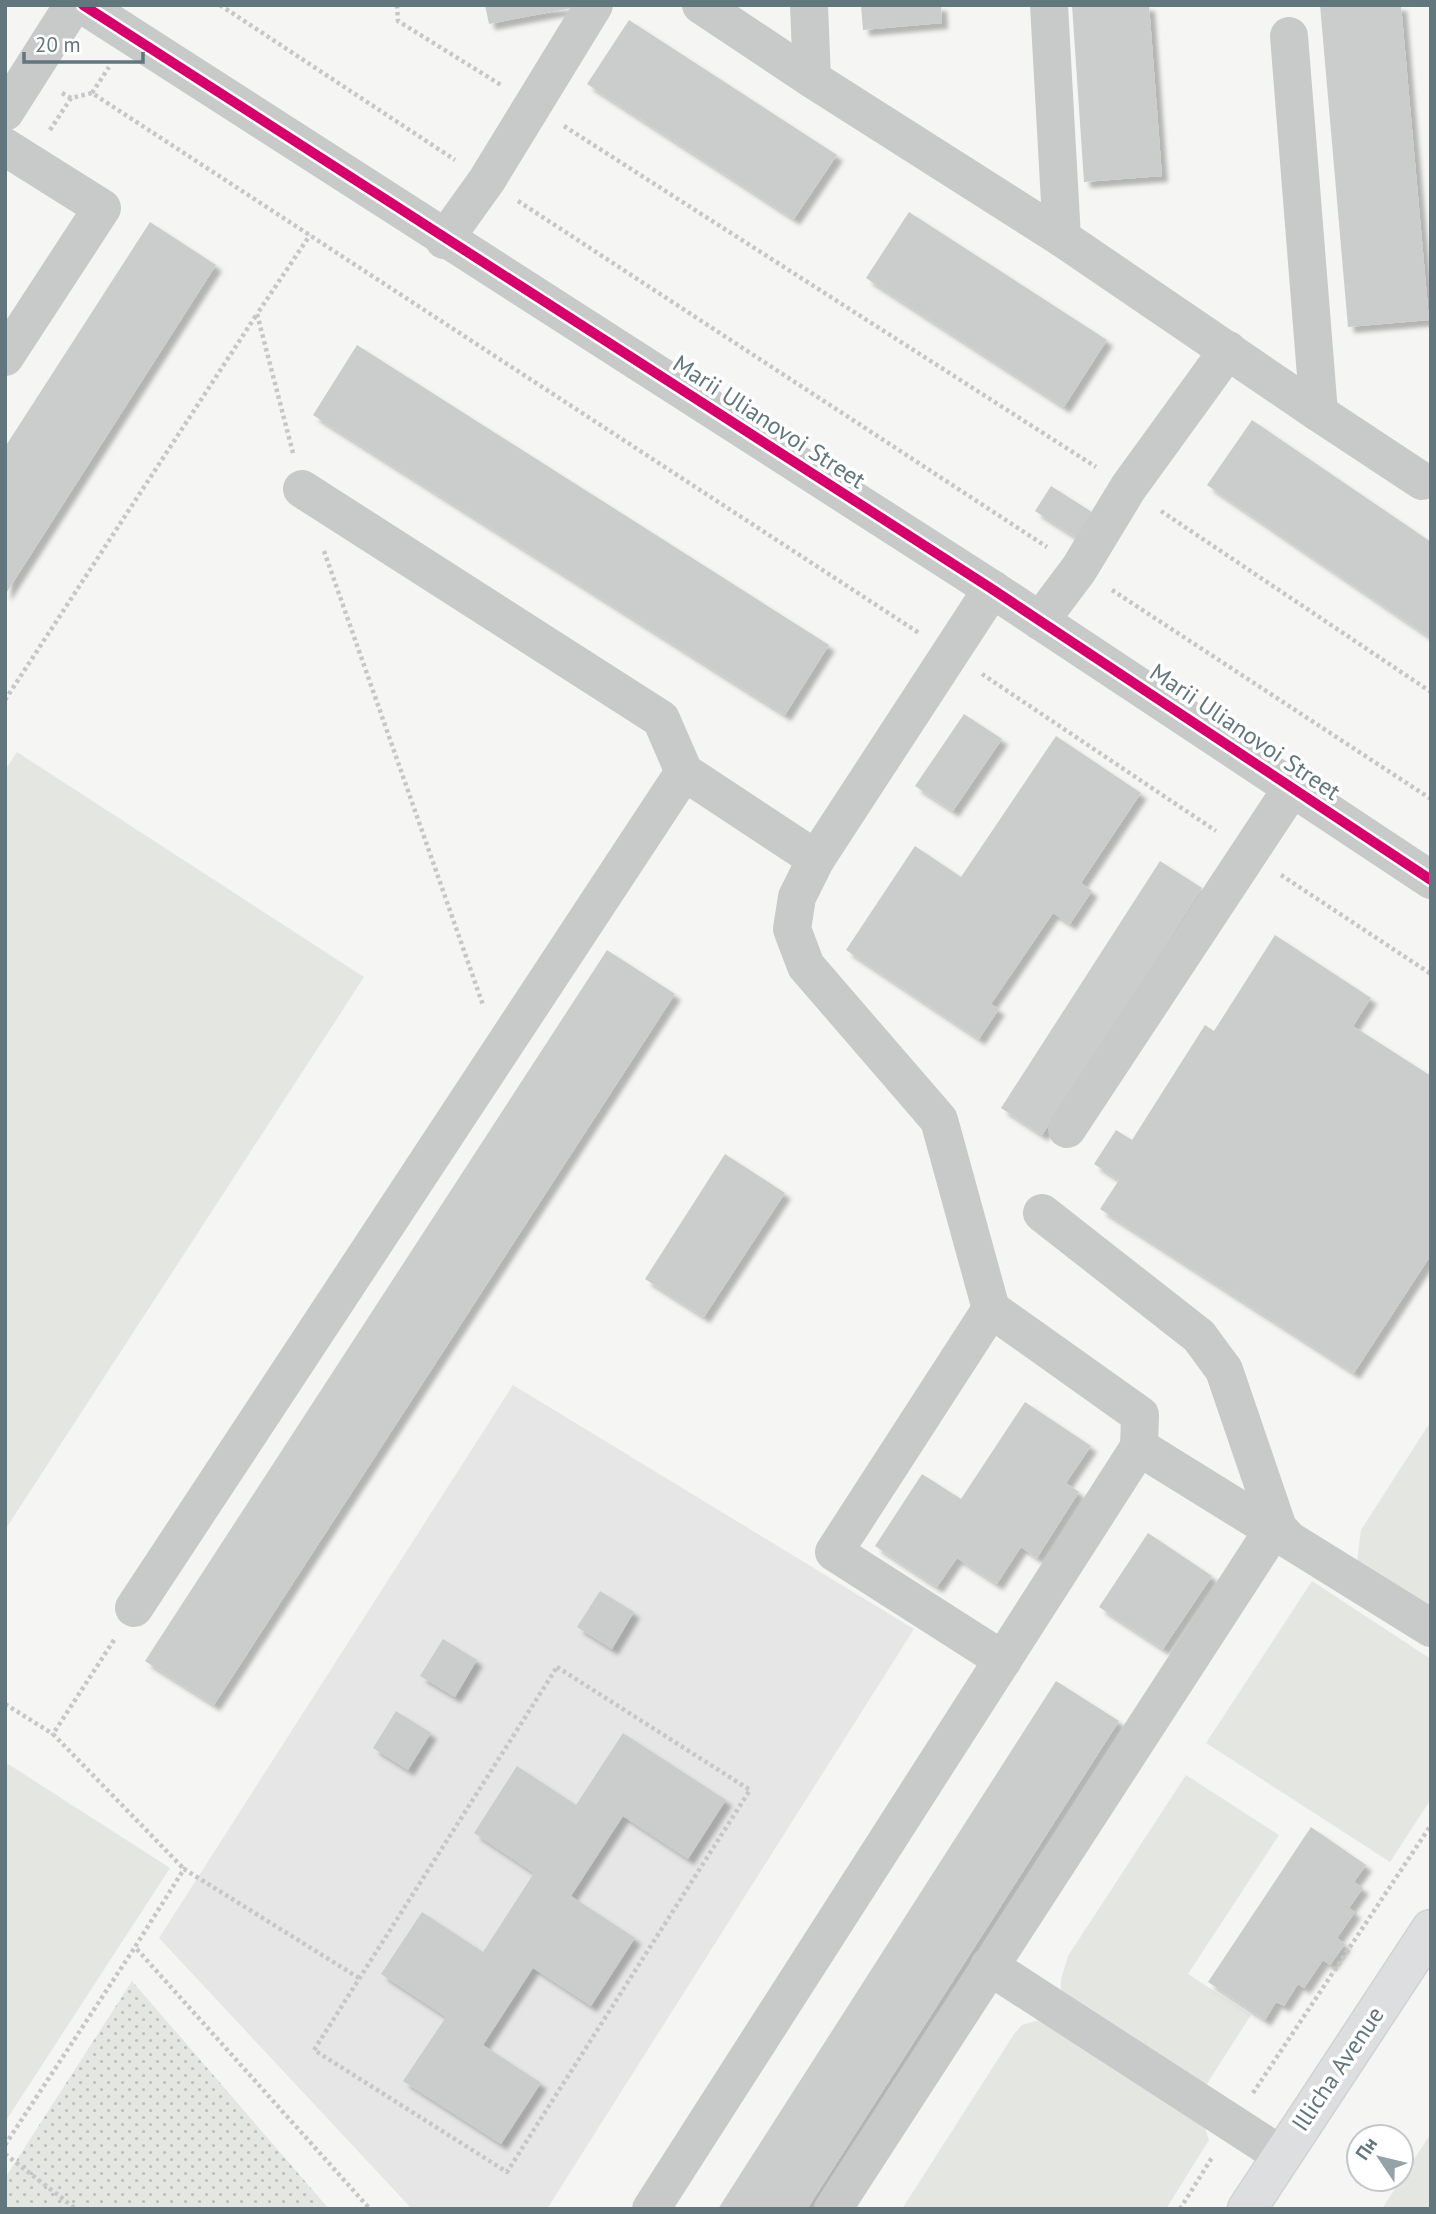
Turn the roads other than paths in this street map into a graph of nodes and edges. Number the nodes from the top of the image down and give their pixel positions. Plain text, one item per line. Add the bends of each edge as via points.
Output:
1 (74, 5) edge
2 (83, 5) edge
3 (594, 5) edge
4 (701, 5) edge
5 (809, 5) edge
6 (1049, 5) edge
7 (1289, 36) dead end
8 (812, 79) junction
9 (5, 112) edge
10 (5, 147) edge
11 (1062, 238) junction
12 (444, 240) junction
13 (1228, 350) junction
14 (5, 357) edge
15 (1320, 414) junction
16 (1428, 478) edge
17 (302, 489) road end
18 (992, 589) junction
19 (1040, 621) junction
20 (684, 772) junction
21 (1292, 788) junction
22 (816, 859) junction
23 (1431, 880) edge
24 (1067, 1129) dead end
25 (1042, 1213) dead end
26 (991, 1309) junction
27 (1139, 1447) junction
28 (1280, 1534) junction
29 (134, 1608) road end
30 (1431, 1628) edge
31 (1003, 1660) junction
32 (1431, 1929) edge
33 (989, 1966) junction
34 (1281, 2155) junction
35 (651, 2209) edge
36 (833, 2209) edge
37 (1247, 2209) edge

1 - 9 street
2 - 12 street, Marii Ulianovoi Street
3 - 12 street via 487,180
4 - 8 street
5 - 8 street
6 - 11 street
7 - 15 street
8 - 11 street
10 - 14 street via 102,208
11 - 13 street
12 - 18 street, Marii Ulianovoi Street
13 - 15 street
13 - 19 street via 1128,488 1079,569
15 - 16 street
17 - 20 street via 662,719
18 - 19 street, Marii Ulianovoi Street
18 - 22 street
19 - 21 street, Marii Ulianovoi Street
20 - 22 street
20 - 29 street
21 - 23 street, Marii Ulianovoi Street
21 - 24 street
22 - 26 street via 797,897 792,929 806,965 939,1120
25 - 28 street via 1199,1336 1224,1370
26 - 27 street via 1140,1415
26 - 31 street via 834,1552
27 - 28 street
27 - 31 street
28 - 30 street
28 - 33 street
31 - 35 street
32 - 34 main road, Illicha Avenue
33 - 34 street
33 - 36 street
34 - 37 main road, Illicha Avenue

